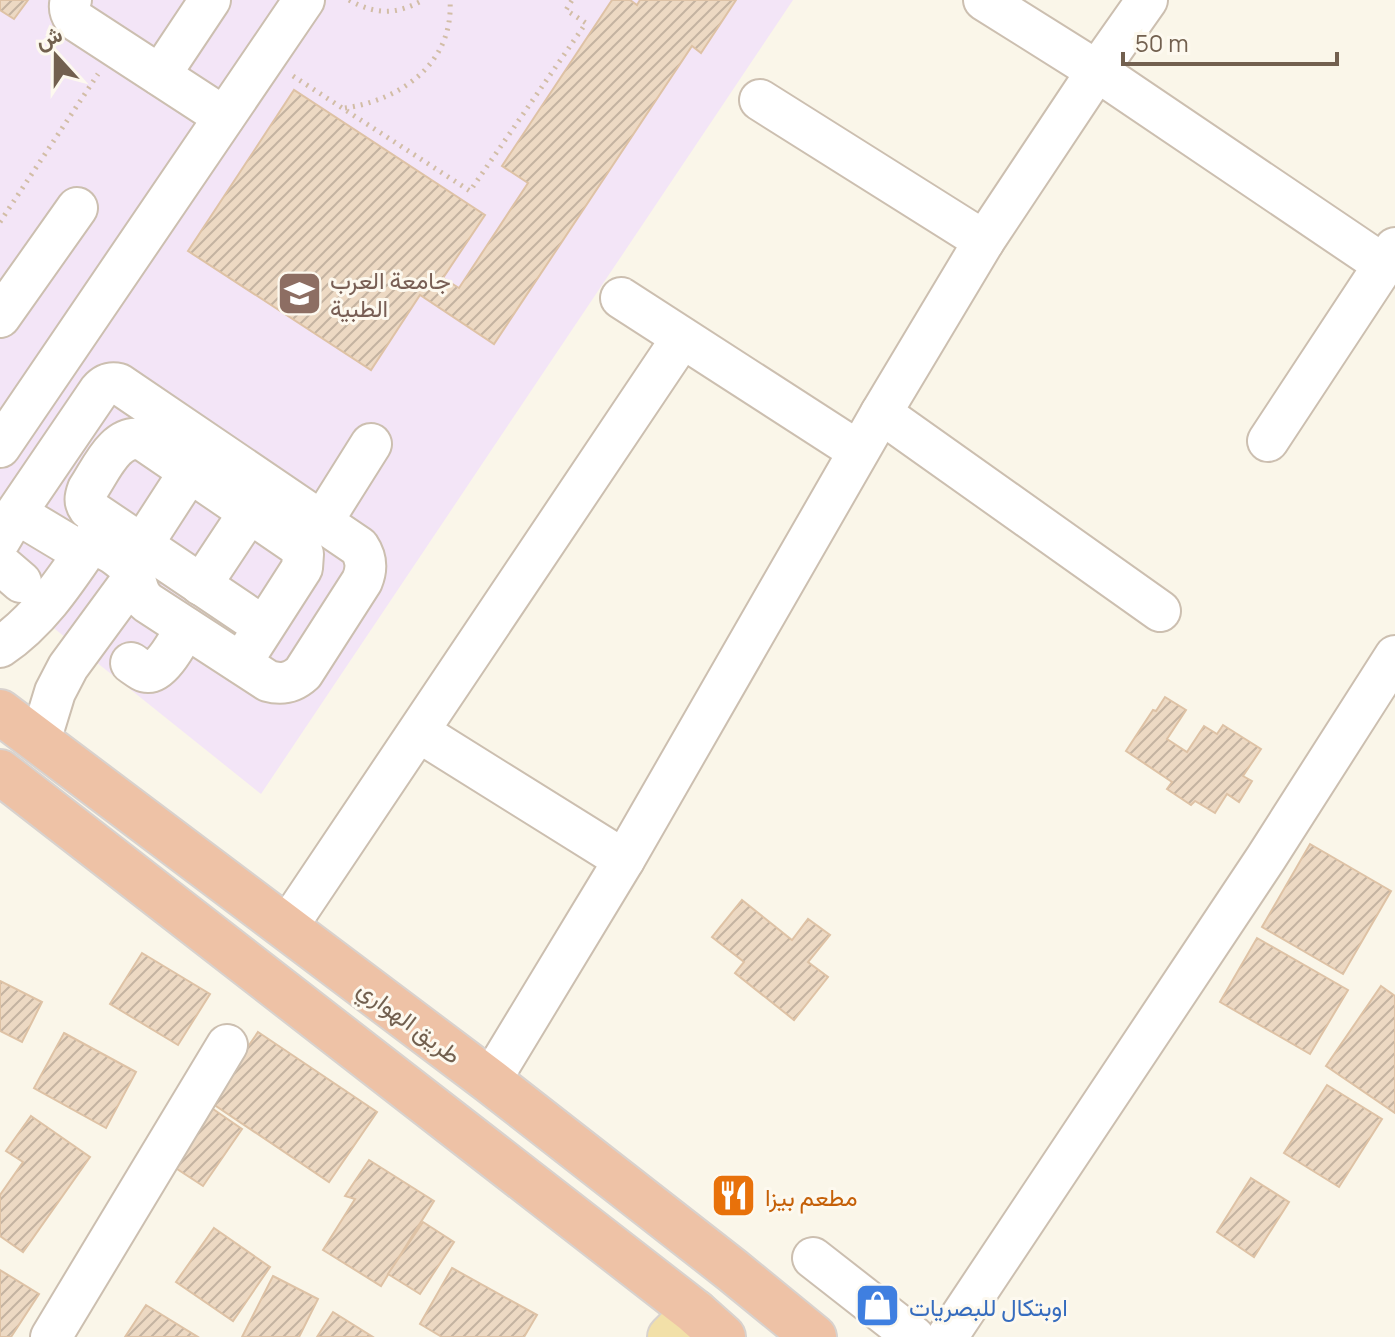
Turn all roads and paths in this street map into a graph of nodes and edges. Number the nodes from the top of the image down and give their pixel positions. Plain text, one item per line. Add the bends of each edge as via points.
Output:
1 (71, 0) edge
2 (210, 0) edge
3 (304, 0) edge
4 (349, 0) edge
5 (423, 0) edge
6 (450, 0) edge
7 (572, 0) edge
8 (984, 0) edge
9 (1147, 0) edge
10 (116, 47) junction
11 (1097, 71) junction
12 (160, 75) junction
13 (291, 75) dead end
14 (760, 100) dead end
15 (343, 108) junction
16 (224, 117) junction
17 (77, 208) dead end
18 (0, 222) edge
19 (984, 241) junction
20 (1389, 256) edge
21 (621, 298) dead end
22 (0, 317) edge
23 (682, 338) junction
24 (881, 413) junction
25 (1268, 441) dead end
26 (371, 444) dead end
27 (0, 447) edge
28 (858, 451) junction
29 (190, 471) junction
30 (250, 511) junction
31 (322, 522) junction
32 (8, 526) edge
33 (97, 534) junction
34 (138, 561) junction
35 (23, 583) edge
36 (201, 585) junction
37 (1160, 611) dead end
38 (264, 627) junction
39 (186, 628) junction
40 (92, 632) junction
41 (0, 647) edge
42 (1395, 656) edge
43 (131, 663) dead end
44 (241, 663) junction
45 (0, 712) edge
46 (419, 732) junction
47 (40, 741) junction
48 (0, 772) edge
49 (624, 860) junction
50 (287, 927) junction
51 (227, 1045) dead end
52 (490, 1081) junction
53 (813, 1258) dead end
54 (696, 1329) edge
55 (51, 1337) edge
56 (814, 1337) edge
57 (914, 1337) edge
58 (947, 1337) edge

1 - 10 street via 73,17
2 - 12 street
3 - 16 street
4 - 5 path via 380,12
6 - 15 path via 443,41 417,79 380,100
7 - 15 path via 566,10 586,23 470,191
8 - 11 street
9 - 11 street
10 - 12 street
10 - 18 path
11 - 19 street
11 - 20 street
12 - 16 street
13 - 15 path
14 - 19 street
16 - 27 street
17 - 22 street
19 - 24 street
20 - 25 street
21 - 23 street
23 - 28 street
23 - 46 street
24 - 28 street
24 - 37 street
26 - 31 street
28 - 49 street
29 - 30 street
29 - 33 street via 143,440 122,441 85,496
29 - 34 street
30 - 36 street
30 - 38 street via 295,542 303,554 302,568
31 - 32 street via 112,383 102,387
31 - 44 street via 359,547 366,563 362,581 296,679 277,684
32 - 33 street via 71,546
33 - 34 street
33 - 35 street
34 - 36 street
34 - 39 street via 142,598
34 - 40 street
35 - 40 street
35 - 41 street via 29,624
36 - 38 street
38 - 44 street
39 - 43 street via 159,669 149,672
39 - 44 street
40 - 47 street via 55,692
42 - 58 street
45 - 47 highway, طريق الهواري
46 - 49 street
46 - 50 street
47 - 50 highway, طريق الهواري
48 - 54 highway
49 - 52 street
50 - 52 highway, طريق الهواري
51 - 55 street
52 - 56 highway, طريق الهواري
53 - 57 street

